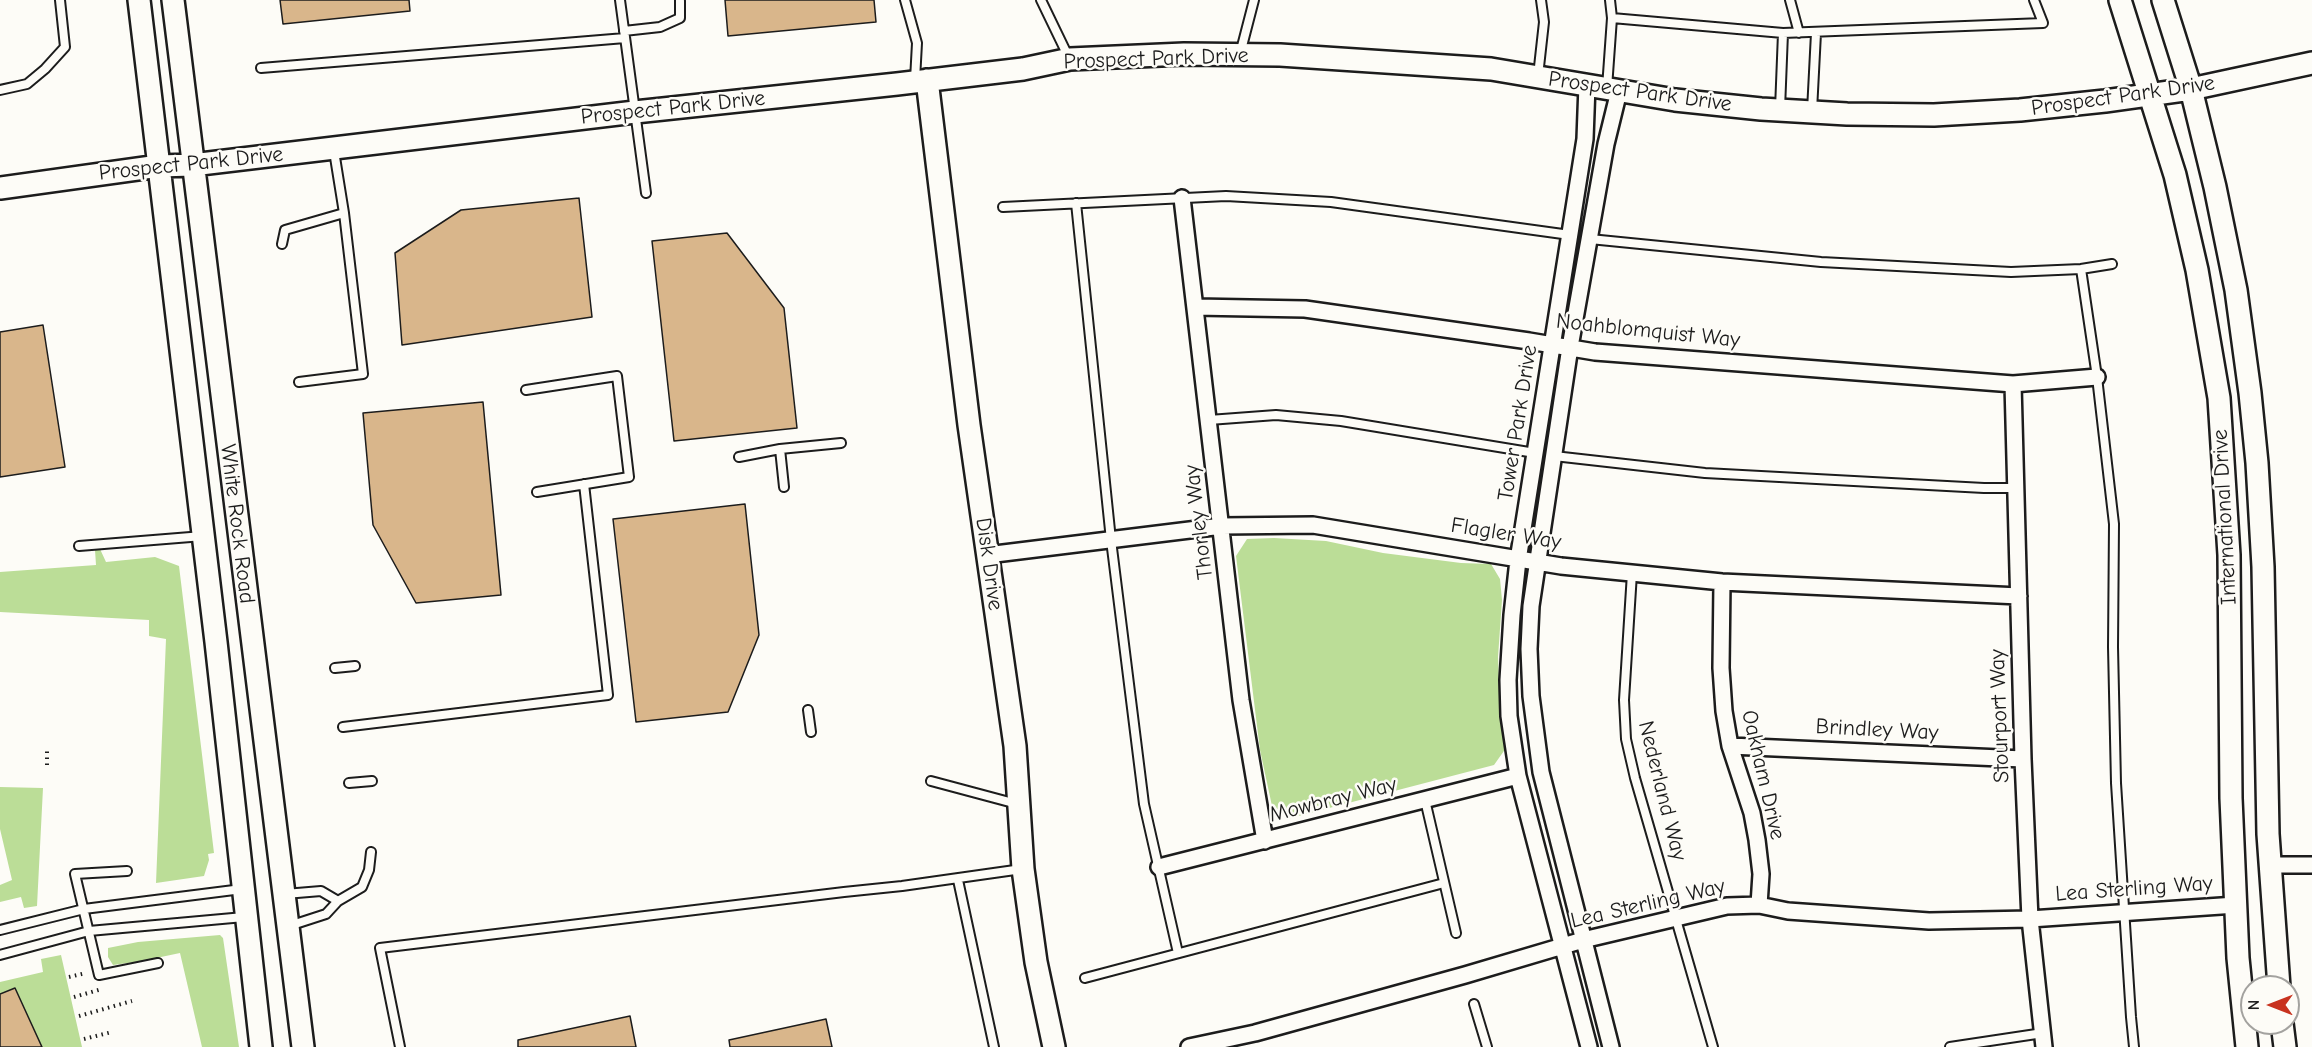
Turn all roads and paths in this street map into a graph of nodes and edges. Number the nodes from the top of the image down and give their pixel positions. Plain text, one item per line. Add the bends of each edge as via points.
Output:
1 (60, 0) edge
2 (139, 0) edge
3 (173, 0) edge
4 (620, 0) edge
5 (905, 0) edge
6 (1041, 0) edge
7 (1254, 0) edge
8 (1541, 0) edge
9 (1610, 0) edge
10 (1790, 0) edge
11 (2034, 0) edge
12 (2120, 0) edge
13 (2163, 0) edge
14 (680, 1) edge
15 (1612, 18) junction
16 (1783, 33) junction
17 (1799, 33) junction
18 (1816, 33) junction
19 (625, 35) junction
20 (1239, 54) junction
21 (1070, 58) junction
22 (2312, 63) edge
23 (261, 68) dead end
24 (1538, 77) junction
25 (921, 81) junction
26 (1604, 88) junction
27 (2191, 89) junction
28 (0, 90) edge
29 (2148, 95) junction
30 (1780, 110) junction
31 (635, 112) junction
32 (1812, 112) junction
33 (333, 147) junction
34 (192, 165) junction
35 (159, 166) junction
36 (0, 188) edge
37 (646, 193) dead end
38 (1182, 198) junction
39 (1076, 203) junction
40 (1003, 207) dead end
41 (344, 213) junction
42 (1570, 235) junction
43 (1590, 239) junction
44 (282, 244) dead end
45 (2112, 264) dead end
46 (2081, 269) junction
47 (1196, 307) junction
48 (1553, 345) junction
49 (1570, 347) junction
50 (2097, 377) junction
51 (299, 382) dead end
52 (2013, 384) junction
53 (526, 390) dead end
54 (1209, 420) junction
55 (842, 443) dead end
56 (780, 449) junction
57 (1535, 453) junction
58 (1554, 456) junction
59 (739, 457) dead end
60 (584, 484) junction
61 (784, 487) dead end
62 (2016, 488) junction
63 (537, 492) dead end
64 (1222, 526) junction
65 (202, 536) junction
66 (1111, 540) junction
67 (78, 546) dead end
68 (987, 555) junction
69 (1518, 560) junction
70 (1538, 563) junction
71 (1632, 573) junction
72 (1722, 582) junction
73 (2019, 596) junction
74 (355, 666) dead end
75 (335, 668) dead end
76 (808, 710) dead end
77 (343, 727) dead end
78 (811, 732) dead end
79 (1730, 746) junction
80 (47, 751) dead end
81 (2023, 759) junction
82 (47, 765) dead end
83 (1518, 776) junction
84 (372, 781) dead end
85 (932, 781) dead end
86 (349, 783) dead end
87 (1425, 800) junction
88 (1019, 804) junction
89 (1265, 841) junction
90 (371, 852) dead end
91 (2270, 865) junction
92 (2312, 865) edge
93 (1159, 867) junction
94 (1023, 869) junction
95 (127, 871) dead end
96 (958, 879) junction
97 (1444, 883) junction
98 (244, 888) junction
99 (283, 894) junction
100 (338, 901) junction
101 (1759, 905) junction
102 (2236, 905) junction
103 (84, 909) junction
104 (2124, 912) junction
105 (247, 917) junction
106 (1676, 918) junction
107 (2030, 919) junction
108 (287, 927) junction
109 (0, 930) edge
110 (89, 931) junction
111 (1456, 933) dead end
112 (1583, 940) junction
113 (1563, 945) junction
114 (1178, 953) junction
115 (0, 955) edge
116 (158, 963) dead end
117 (2278, 975) edge
118 (1085, 978) dead end
119 (102, 989) dead end
120 (74, 997) dead end
121 (132, 1001) dead end
122 (1474, 1004) dead end
123 (78, 1016) dead end
124 (112, 1032) dead end
125 (84, 1039) dead end
126 (1257, 1040) edge
127 (2044, 1040) edge
128 (261, 1047) edge
129 (303, 1047) edge
130 (400, 1047) edge
131 (994, 1047) edge
132 (1054, 1047) edge
133 (1189, 1047) edge
134 (1487, 1047) edge
135 (1589, 1047) edge
136 (1611, 1047) edge
137 (1713, 1047) edge
138 (1950, 1047) edge
139 (2134, 1047) edge
140 (2247, 1047) edge

1 - 28 lane via 65,47 27,84
2 - 35 main road, White Rock Road
3 - 34 main road, White Rock Road
4 - 19 lane
5 - 25 lane via 917,43
6 - 21 lane
7 - 20 lane
8 - 24 lane via 1544,22
9 - 15 lane
10 - 17 lane
11 - 18 lane via 2043,23
12 - 29 main road, International Drive
13 - 27 main road, International Drive
14 - 19 lane via 680,18
15 - 16 lane
15 - 26 lane
16 - 17 lane
16 - 30 lane
17 - 18 lane
18 - 32 lane
19 - 23 lane
19 - 31 lane
20 - 21 main road, Prospect Park Drive
20 - 24 main road, Prospect Park Drive via 1491,69
21 - 25 main road, Prospect Park Drive via 1023,69
22 - 27 main road, Prospect Park Drive
24 - 26 main road, Prospect Park Drive
25 - 31 main road, Prospect Park Drive
25 - 68 main road, Disk Drive
26 - 30 main road, Prospect Park Drive via 1675,100
26 - 42 street, Tower Park Drive via 1585,139
26 - 43 street, Tower Park Drive via 1606,144
27 - 29 main road, Prospect Park Drive
27 - 91 main road, International Drive via 2235,290 2250,393 2263,567
29 - 32 main road, Prospect Park Drive via 1934,115
29 - 102 main road, International Drive via 2175,175 2197,270 2219,398 2229,555
30 - 32 main road, Prospect Park Drive
31 - 33 main road, Prospect Park Drive
31 - 37 lane
33 - 34 main road, Prospect Park Drive
33 - 41 lane
34 - 35 main road, Prospect Park Drive
34 - 99 main road, White Rock Road
35 - 36 main road, Prospect Park Drive
35 - 65 main road, White Rock Road
38 - 39 lane
38 - 42 lane via 1226,196 1330,202
38 - 47 street, Thorley Way
39 - 40 lane
39 - 66 lane
41 - 44 lane via 285,230
41 - 51 lane via 363,374
42 - 48 street, Tower Park Drive
43 - 46 lane via 1821,262 2011,272
43 - 49 street, Tower Park Drive
45 - 46 lane
46 - 50 lane
47 - 48 street, Noahblomquist Way via 1305,309
47 - 54 street, Thorley Way
48 - 49 street, Noahblomquist Way
48 - 57 street, Tower Park Drive
49 - 52 street, Noahblomquist Way
49 - 58 street, Tower Park Drive
50 - 52 street, Noahblomquist Way
50 - 104 lane via 2114,524 2116,783
52 - 62 street, Stourport Way
53 - 60 lane via 617,376 629,477
54 - 57 lane via 1276,415 1330,420
54 - 64 street, Thorley Way
55 - 56 lane
56 - 59 lane
56 - 61 lane
57 - 69 street, Tower Park Drive
58 - 62 lane via 1705,472
58 - 70 street, Tower Park Drive
60 - 63 lane
60 - 77 lane via 608,695
62 - 73 street, Stourport Way
64 - 66 street, Flagler Way
64 - 69 street, Flagler Way via 1313,525
64 - 89 street, Thorley Way via 1241,700
65 - 67 lane
65 - 98 main road, White Rock Road
66 - 68 street, Flagler Way
66 - 93 lane via 1144,804
68 - 88 main road, Disk Drive via 1015,747
69 - 70 street, Flagler Way
69 - 83 street, Tower Park Drive via 1508,680
70 - 71 street, Flagler Way
70 - 112 street, Tower Park Drive via 1529,649 1535,738
71 - 72 street, Flagler Way
71 - 106 lane, Nederland Way via 1624,700 1626,739
72 - 73 street, Flagler Way
72 - 79 street, Oakham Drive via 1721,668
73 - 81 street, Stourport Way
74 - 75 lane
76 - 78 lane
79 - 81 street, Brindley Way
79 - 101 street, Oakham Drive via 1757,840
80 - 82 path
81 - 107 street, Stourport Way
83 - 87 street, Mowbray Way
83 - 113 street, Tower Park Drive
84 - 86 lane
85 - 88 lane
87 - 89 street, Mowbray Way
87 - 97 lane
88 - 94 main road, Disk Drive
89 - 93 street, Mowbray Way
90 - 100 lane via 362,887
91 - 92 street
91 - 117 main road, International Drive
93 - 114 lane
94 - 96 lane
94 - 132 main road, Disk Drive via 1036,962
95 - 103 lane via 75,874
96 - 130 lane via 381,948
96 - 131 lane
97 - 111 lane
97 - 114 lane
98 - 103 lane
98 - 105 main road, White Rock Road
99 - 100 lane via 321,891
99 - 108 main road, White Rock Road
100 - 108 lane via 326,914
101 - 106 street, Lea Sterling Way via 1727,906
101 - 107 street, Lea Sterling Way via 1788,911 1929,921
102 - 104 street, Lea Sterling Way
102 - 140 main road, International Drive
103 - 109 lane
103 - 110 lane
104 - 107 street, Lea Sterling Way
104 - 139 lane
105 - 110 lane
105 - 128 main road, White Rock Road
106 - 112 street, Lea Sterling Way
106 - 137 lane, Nederland Way
107 - 127 street, Stourport Way
108 - 129 main road, White Rock Road
110 - 115 lane
110 - 116 lane via 99,975
112 - 113 street, Lea Sterling Way
112 - 136 street, Tower Park Drive
113 - 126 street, Lea Sterling Way
113 - 135 street, Tower Park Drive
114 - 118 lane
119 - 120 path
121 - 123 path
122 - 134 lane
124 - 125 path
126 - 133 street, Lea Sterling Way
127 - 138 lane

